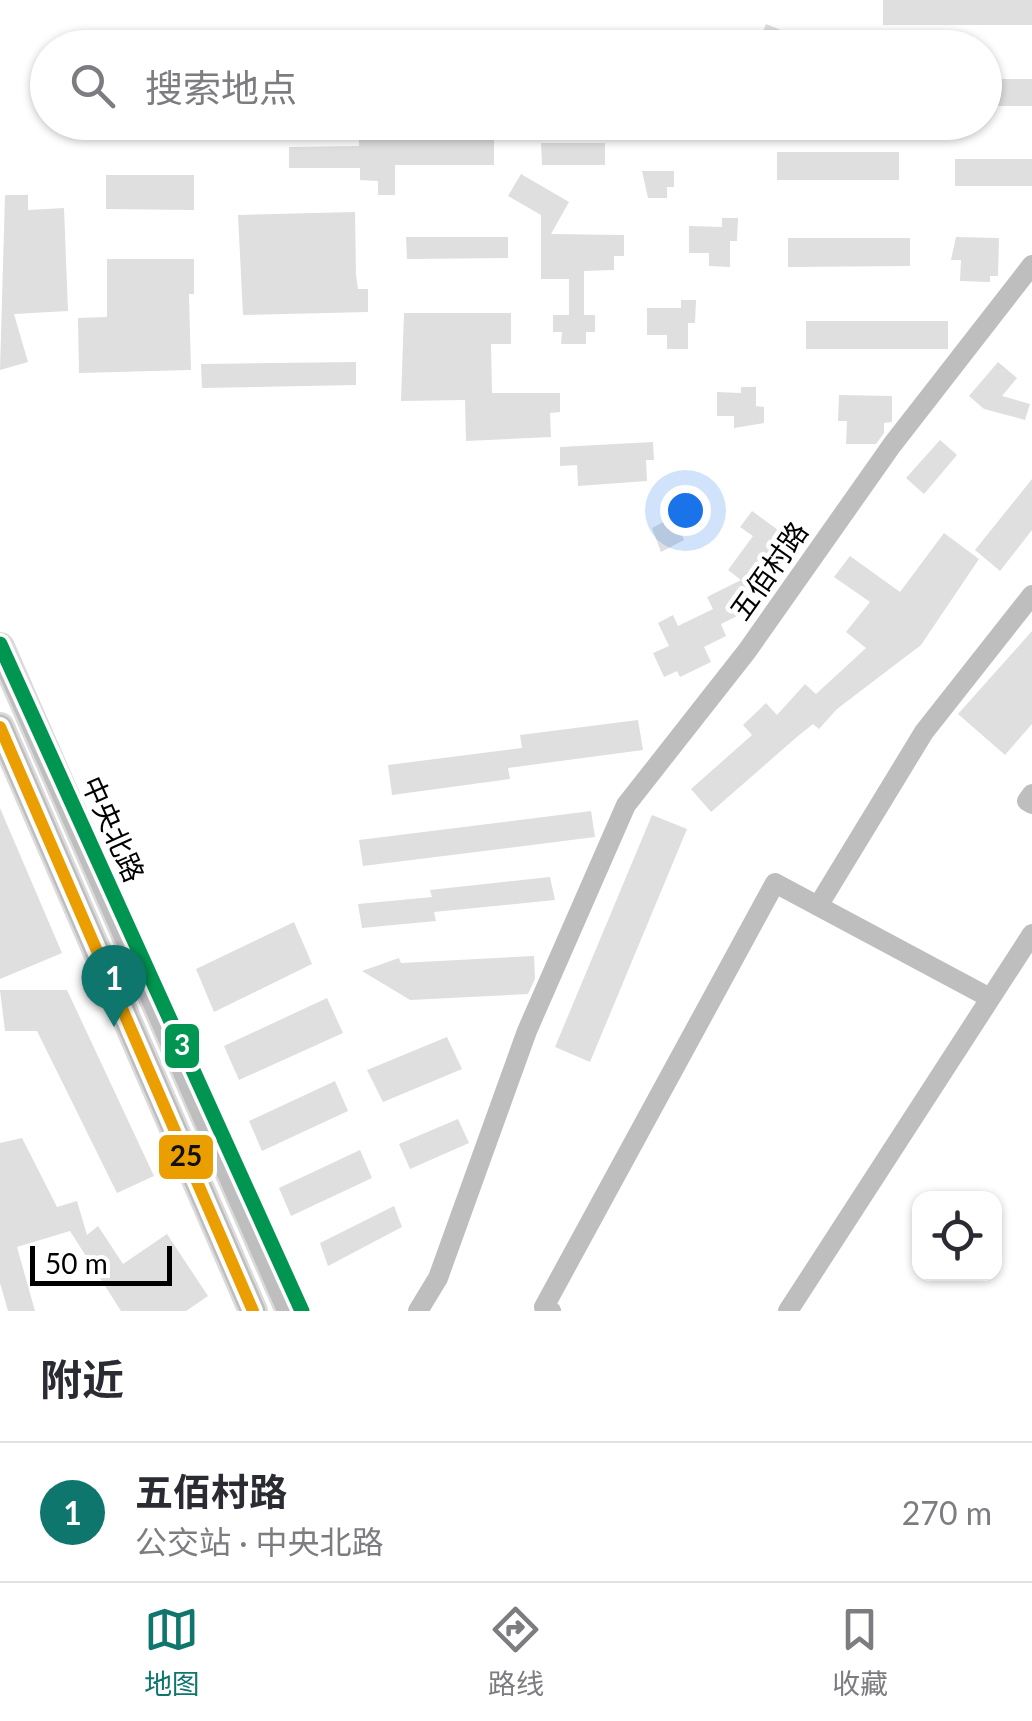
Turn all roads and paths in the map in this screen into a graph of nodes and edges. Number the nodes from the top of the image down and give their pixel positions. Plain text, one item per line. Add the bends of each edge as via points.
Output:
1 (1032, 265) edge
2 (1032, 595) edge
3 (0, 647) edge
4 (0, 727) edge
5 (1032, 794) edge
6 (1032, 804) edge
7 (818, 906) junction
8 (1032, 934) edge
9 (990, 998) junction
10 (252, 1311) edge
11 (290, 1311) edge
12 (418, 1311) edge
13 (550, 1311) edge
14 (788, 1311) edge

1 - 12 street, 五佰村路 via 626,805 528,1031 438,1278
2 - 7 street via 924,732
3 - 11 main road, 中央北路
4 - 10 main road
5 - 6 street
7 - 9 street
7 - 13 street via 776,883 544,1307
8 - 9 street
9 - 14 street

